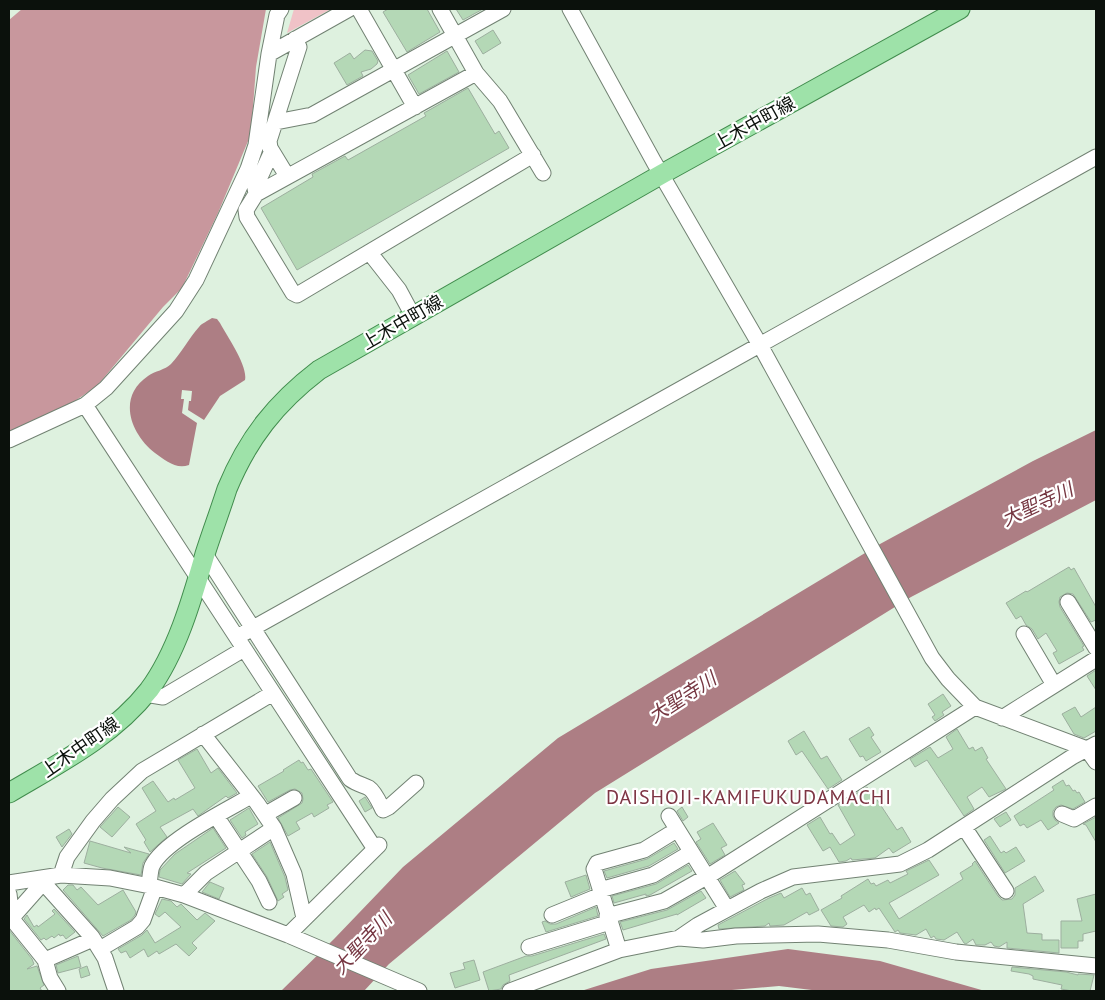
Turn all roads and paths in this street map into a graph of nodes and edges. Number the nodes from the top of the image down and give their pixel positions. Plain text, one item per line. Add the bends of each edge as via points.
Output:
1 (281, 9) edge
2 (349, 9) edge
3 (359, 9) edge
4 (440, 9) edge
5 (503, 9) edge
6 (570, 9) edge
7 (960, 9) edge
8 (456, 36) junction
9 (295, 39) junction
10 (269, 54) junction
11 (394, 70) junction
12 (476, 74) junction
13 (415, 107) junction
14 (276, 122) junction
15 (272, 152) junction
16 (533, 155) junction
17 (1096, 157) edge
18 (543, 173) dead end
19 (662, 174) junction
20 (287, 176) junction
21 (256, 194) junction
22 (370, 253) junction
23 (413, 316) junction
24 (760, 345) junction
25 (85, 405) junction
26 (9, 440) edge
27 (205, 554) junction
28 (199, 579) junction
29 (1068, 602) dead end
30 (253, 628) junction
31 (1024, 634) dead end
32 (241, 643) junction
33 (1096, 648) edge
34 (1096, 660) edge
35 (1054, 686) junction
36 (273, 693) junction
37 (144, 694) junction
38 (974, 707) junction
39 (1002, 718) junction
40 (203, 734) junction
41 (1092, 747) edge
42 (1096, 762) edge
43 (416, 783) dead end
44 (9, 792) edge
45 (251, 796) junction
46 (294, 798) dead end
47 (1096, 806) edge
48 (266, 814) junction
49 (1062, 814) dead end
50 (216, 816) junction
51 (669, 816) dead end
52 (964, 827) junction
53 (274, 828) junction
54 (670, 834) dead end
55 (238, 851) junction
56 (685, 856) dead end
57 (62, 875) junction
58 (704, 878) junction
59 (41, 880) junction
60 (9, 883) edge
61 (152, 886) junction
62 (1006, 891) dead end
63 (601, 892) junction
64 (9, 894) edge
65 (184, 894) junction
66 (269, 902) dead end
67 (728, 909) junction
68 (552, 915) dead end
69 (304, 918) junction
70 (609, 919) junction
71 (11, 920) edge
72 (288, 935) junction
73 (679, 938) junction
74 (96, 944) junction
75 (529, 948) dead end
76 (618, 950) junction
77 (45, 960) junction
78 (1096, 966) edge
79 (416, 990) edge
80 (58, 991) edge
81 (116, 991) edge
82 (510, 991) edge

1 - 10 street
2 - 9 street
3 - 11 street
4 - 8 street
5 - 8 street
6 - 19 street
7 - 19 main road, 上木中町線
8 - 11 street
8 - 12 street
9 - 10 street
9 - 14 street via 299,47
10 - 25 street via 256,146 196,280 176,311 140,352
11 - 13 street
11 - 14 street via 312,115
12 - 13 street
12 - 16 street via 500,101
13 - 20 street
14 - 15 street via 269,141
15 - 20 street
15 - 21 street via 255,188
16 - 18 street
16 - 22 street
17 - 24 street
19 - 23 main road, 上木中町線
19 - 24 street
20 - 21 street
21 - 22 street via 246,210 247,217 297,296
22 - 23 street via 399,290
23 - 27 main road, 上木中町線 via 319,370 280,403 254,436 235,470
24 - 30 street
24 - 38 street via 932,658
25 - 26 street
25 - 28 street
27 - 28 main road, 上木中町線
27 - 30 street
28 - 32 street
28 - 37 main road, 上木中町線 via 163,667
29 - 33 street
30 - 32 street
30 - 43 street via 350,779 372,791 383,810
31 - 35 street
32 - 36 street
32 - 37 street via 163,697
34 - 35 street
35 - 39 street
36 - 40 street
36 - 69 street via 377,847
37 - 44 main road, 上木中町線 via 106,732 83,749
38 - 39 street
38 - 58 street
39 - 41 street
40 - 45 street
40 - 57 street via 142,771 112,799 67,857
41 - 42 street
41 - 52 street
45 - 48 street
45 - 50 street
46 - 48 street
47 - 49 street via 1074,819
48 - 53 street
50 - 55 street
50 - 61 street via 156,859 152,867
51 - 58 street
52 - 62 street
52 - 67 street via 900,864 793,877
53 - 55 street
53 - 69 street via 294,874
54 - 63 street via 644,850 597,863 594,869
55 - 65 street via 206,873
55 - 66 street
56 - 63 street via 653,875
57 - 59 street
57 - 61 street via 110,878
58 - 67 street
58 - 70 street via 664,901
59 - 60 street
59 - 71 street via 40,886
59 - 74 street
61 - 65 street
61 - 74 street via 143,920 137,927
63 - 68 street
63 - 70 street
64 - 71 street
65 - 72 street
67 - 73 street
69 - 72 street
70 - 75 street
70 - 76 street
71 - 77 street
72 - 79 street
73 - 76 street
73 - 78 street via 703,940 818,934
74 - 77 street
74 - 81 street via 105,958
76 - 82 street
77 - 80 street

